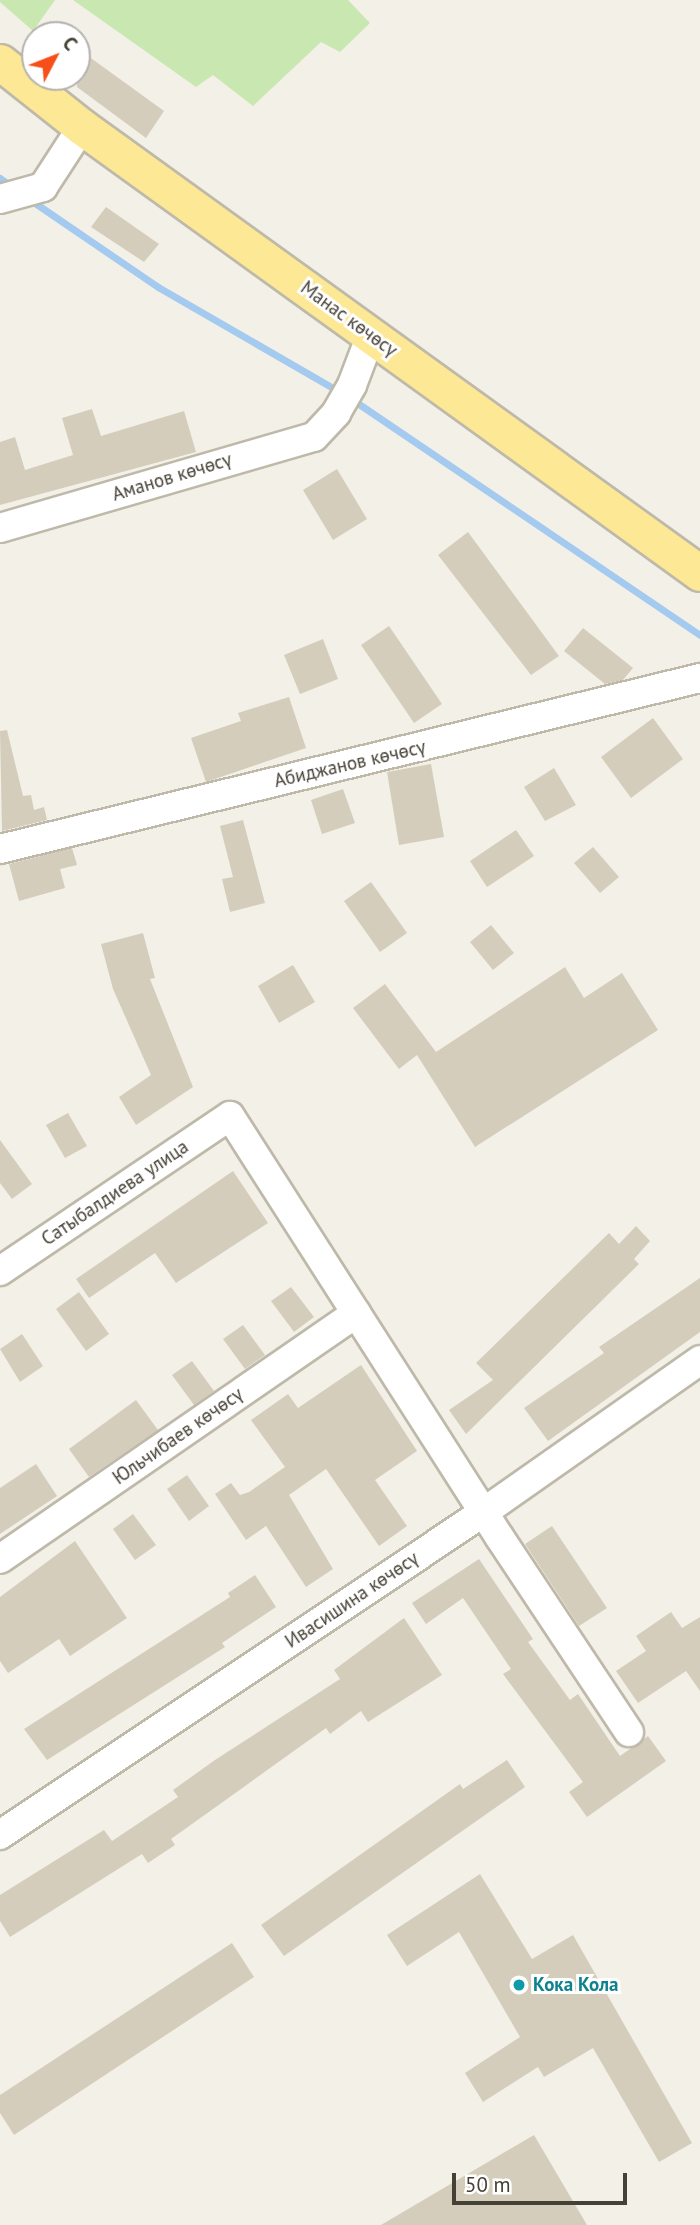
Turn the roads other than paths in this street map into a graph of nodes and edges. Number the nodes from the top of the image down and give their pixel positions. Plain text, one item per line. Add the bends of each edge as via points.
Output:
1 (0, 62) edge
2 (82, 127) junction
3 (0, 199) edge
4 (371, 335) junction
5 (0, 528) edge
6 (700, 573) edge
7 (700, 678) edge
8 (0, 849) edge
9 (0, 1271) edge
10 (356, 1312) junction
11 (700, 1360) edge
12 (484, 1512) junction
13 (0, 1559) edge
14 (629, 1732) dead end
15 (0, 1835) edge

1 - 2 main road, Манас көчөсү
2 - 3 street via 43,187
2 - 4 main road, Манас көчөсү
4 - 5 street, Аманов көчөсү via 336,414 314,437
4 - 6 main road, Манас көчөсү
7 - 8 street, Абиджанов көчөсү
9 - 10 street, Сатыбалдиева улица via 230,1116
10 - 12 street
10 - 13 street, Юльчибаев көчөсү
11 - 12 street, Ивасишина көчөсү
12 - 14 street
12 - 15 street, Ивасишина көчөсү

